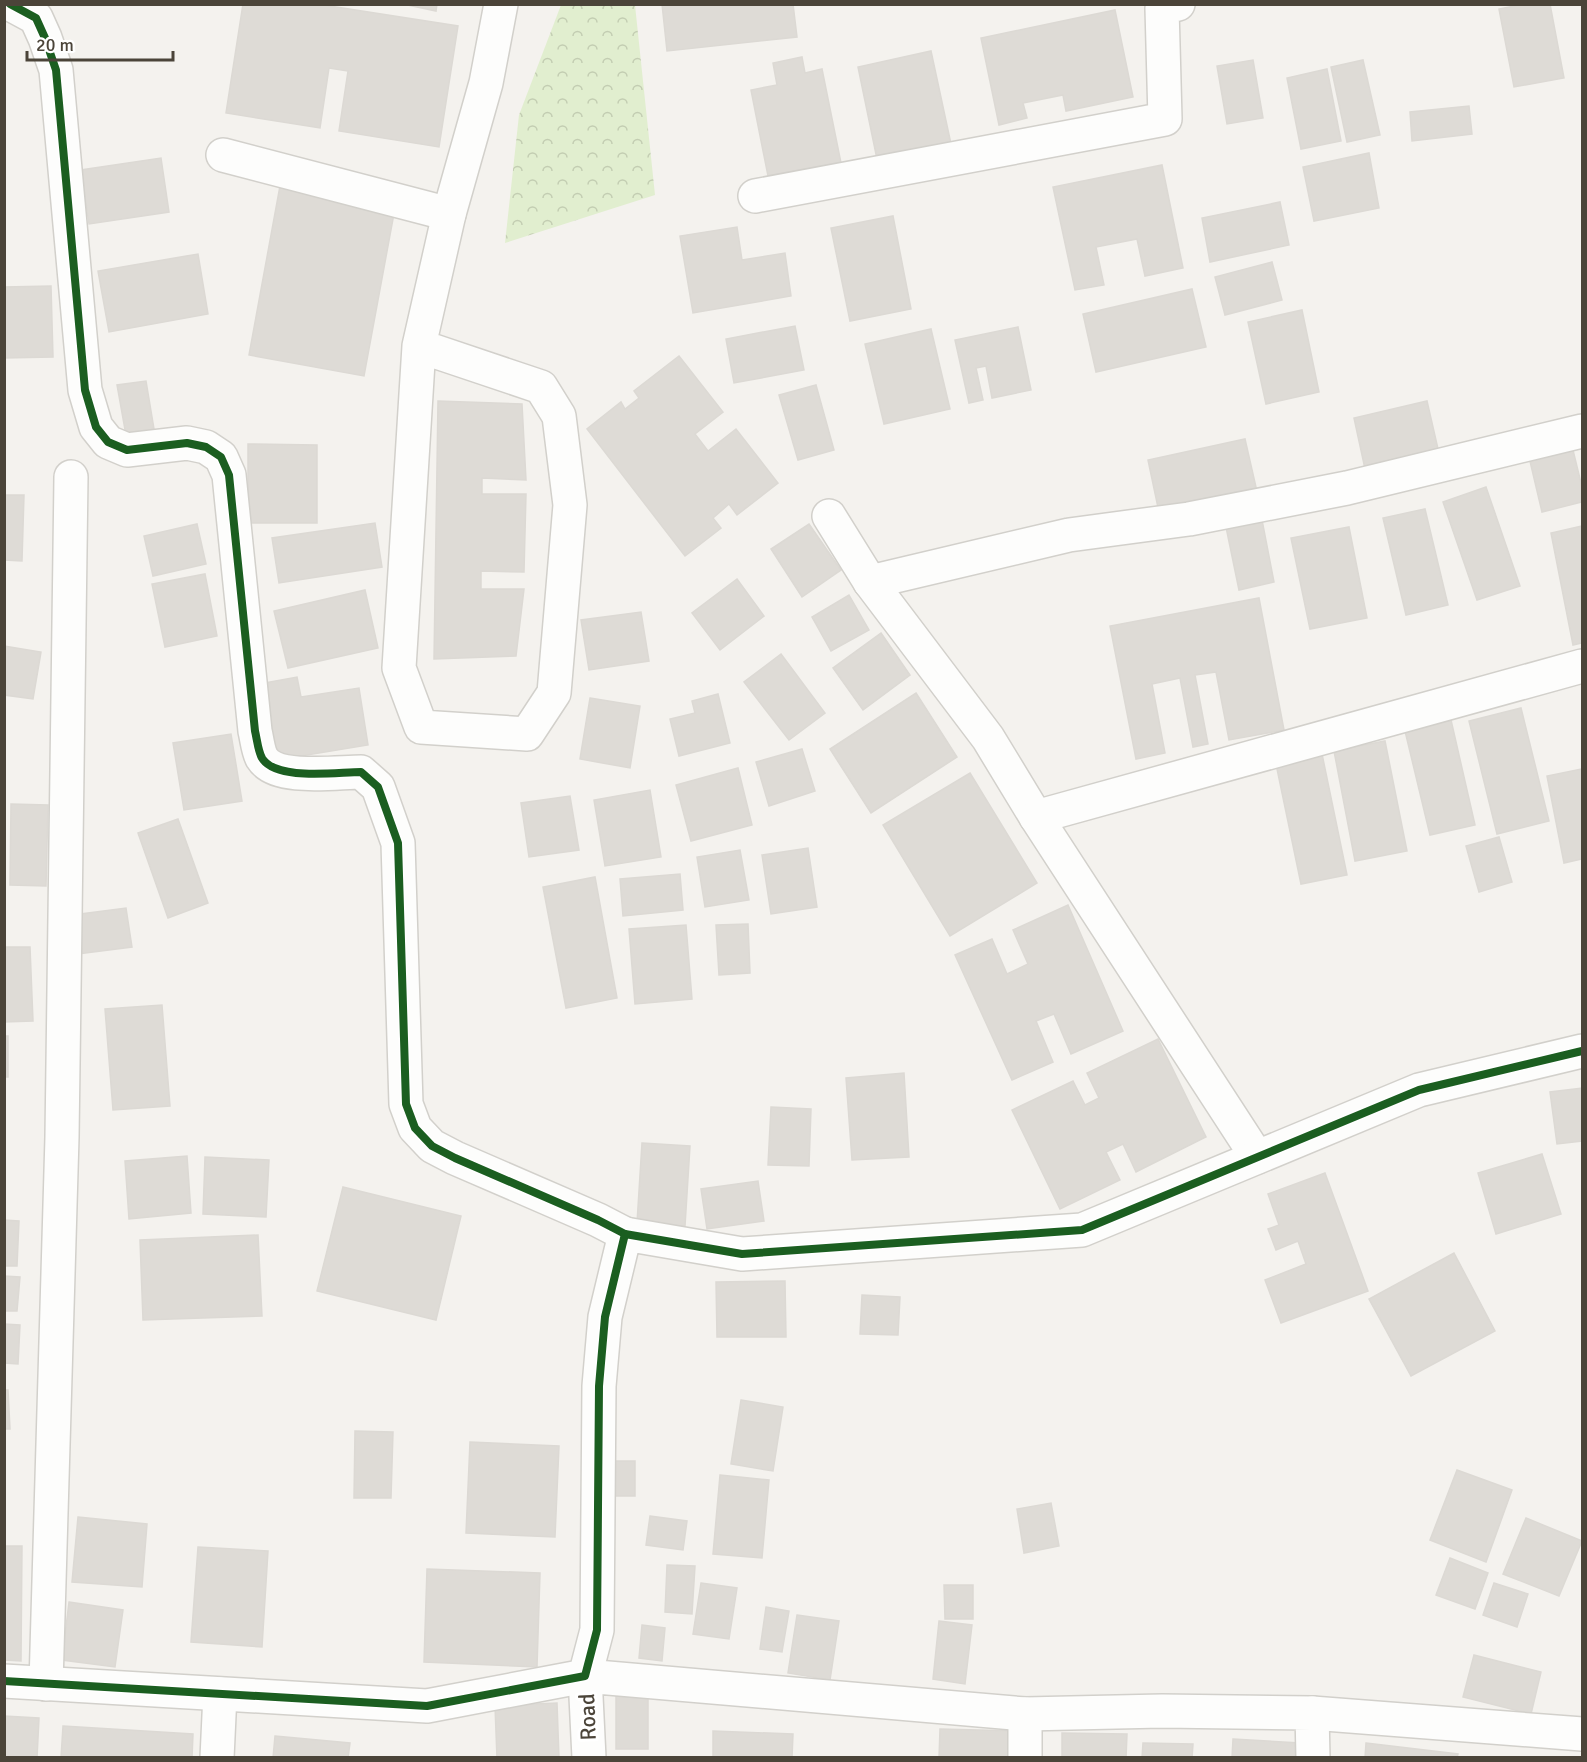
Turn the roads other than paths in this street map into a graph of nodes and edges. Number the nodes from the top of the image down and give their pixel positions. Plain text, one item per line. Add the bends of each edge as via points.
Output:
1 (10, 4) edge
2 (501, 4) edge
3 (1178, 4) edge
4 (224, 155) dead end
5 (756, 196) dead end
6 (449, 214) junction
7 (419, 346) junction
8 (1582, 431) edge
9 (71, 477) dead end
10 (829, 516) dead end
11 (870, 582) junction
12 (1582, 666) edge
13 (1036, 817) junction
14 (1582, 1051) edge
15 (1257, 1157) junction
16 (625, 1234) junction
17 (585, 1676) junction
18 (4, 1681) edge
19 (46, 1684) junction
20 (220, 1694) junction
21 (1312, 1713) junction
22 (1025, 1714) junction
23 (1582, 1734) edge
24 (216, 1758) edge
25 (589, 1758) edge
26 (1024, 1758) edge
27 (1313, 1758) edge

1 - 16 street via 36,18 56,70 85,390 96,427 108,441 127,450 187,443 206,447 221,457 229,475 255,731 262,758 273,769 292,773 361,772 378,788 386,808 398,843 406,1104 415,1128 432,1146 455,1158
2 - 6 street via 486,83
3 - 5 street via 1162,8 1165,119
4 - 6 street
6 - 7 street
7 - 7 street via 542,387 559,416 570,505 554,693 527,734 421,728 399,668
8 - 11 street via 1347,488 1189,519 1069,535
9 - 19 street via 62,1137
10 - 11 street
11 - 13 street via 988,738
12 - 13 street
13 - 15 street
14 - 15 street via 1419,1090
15 - 16 street via 1082,1230 742,1254
16 - 17 street, Road via 605,1317 599,1386 597,1630
17 - 20 street via 427,1706
17 - 22 street
17 - 25 street, Road
18 - 19 street
19 - 20 street
20 - 24 street
21 - 22 street
21 - 23 street
21 - 27 street
22 - 26 street

